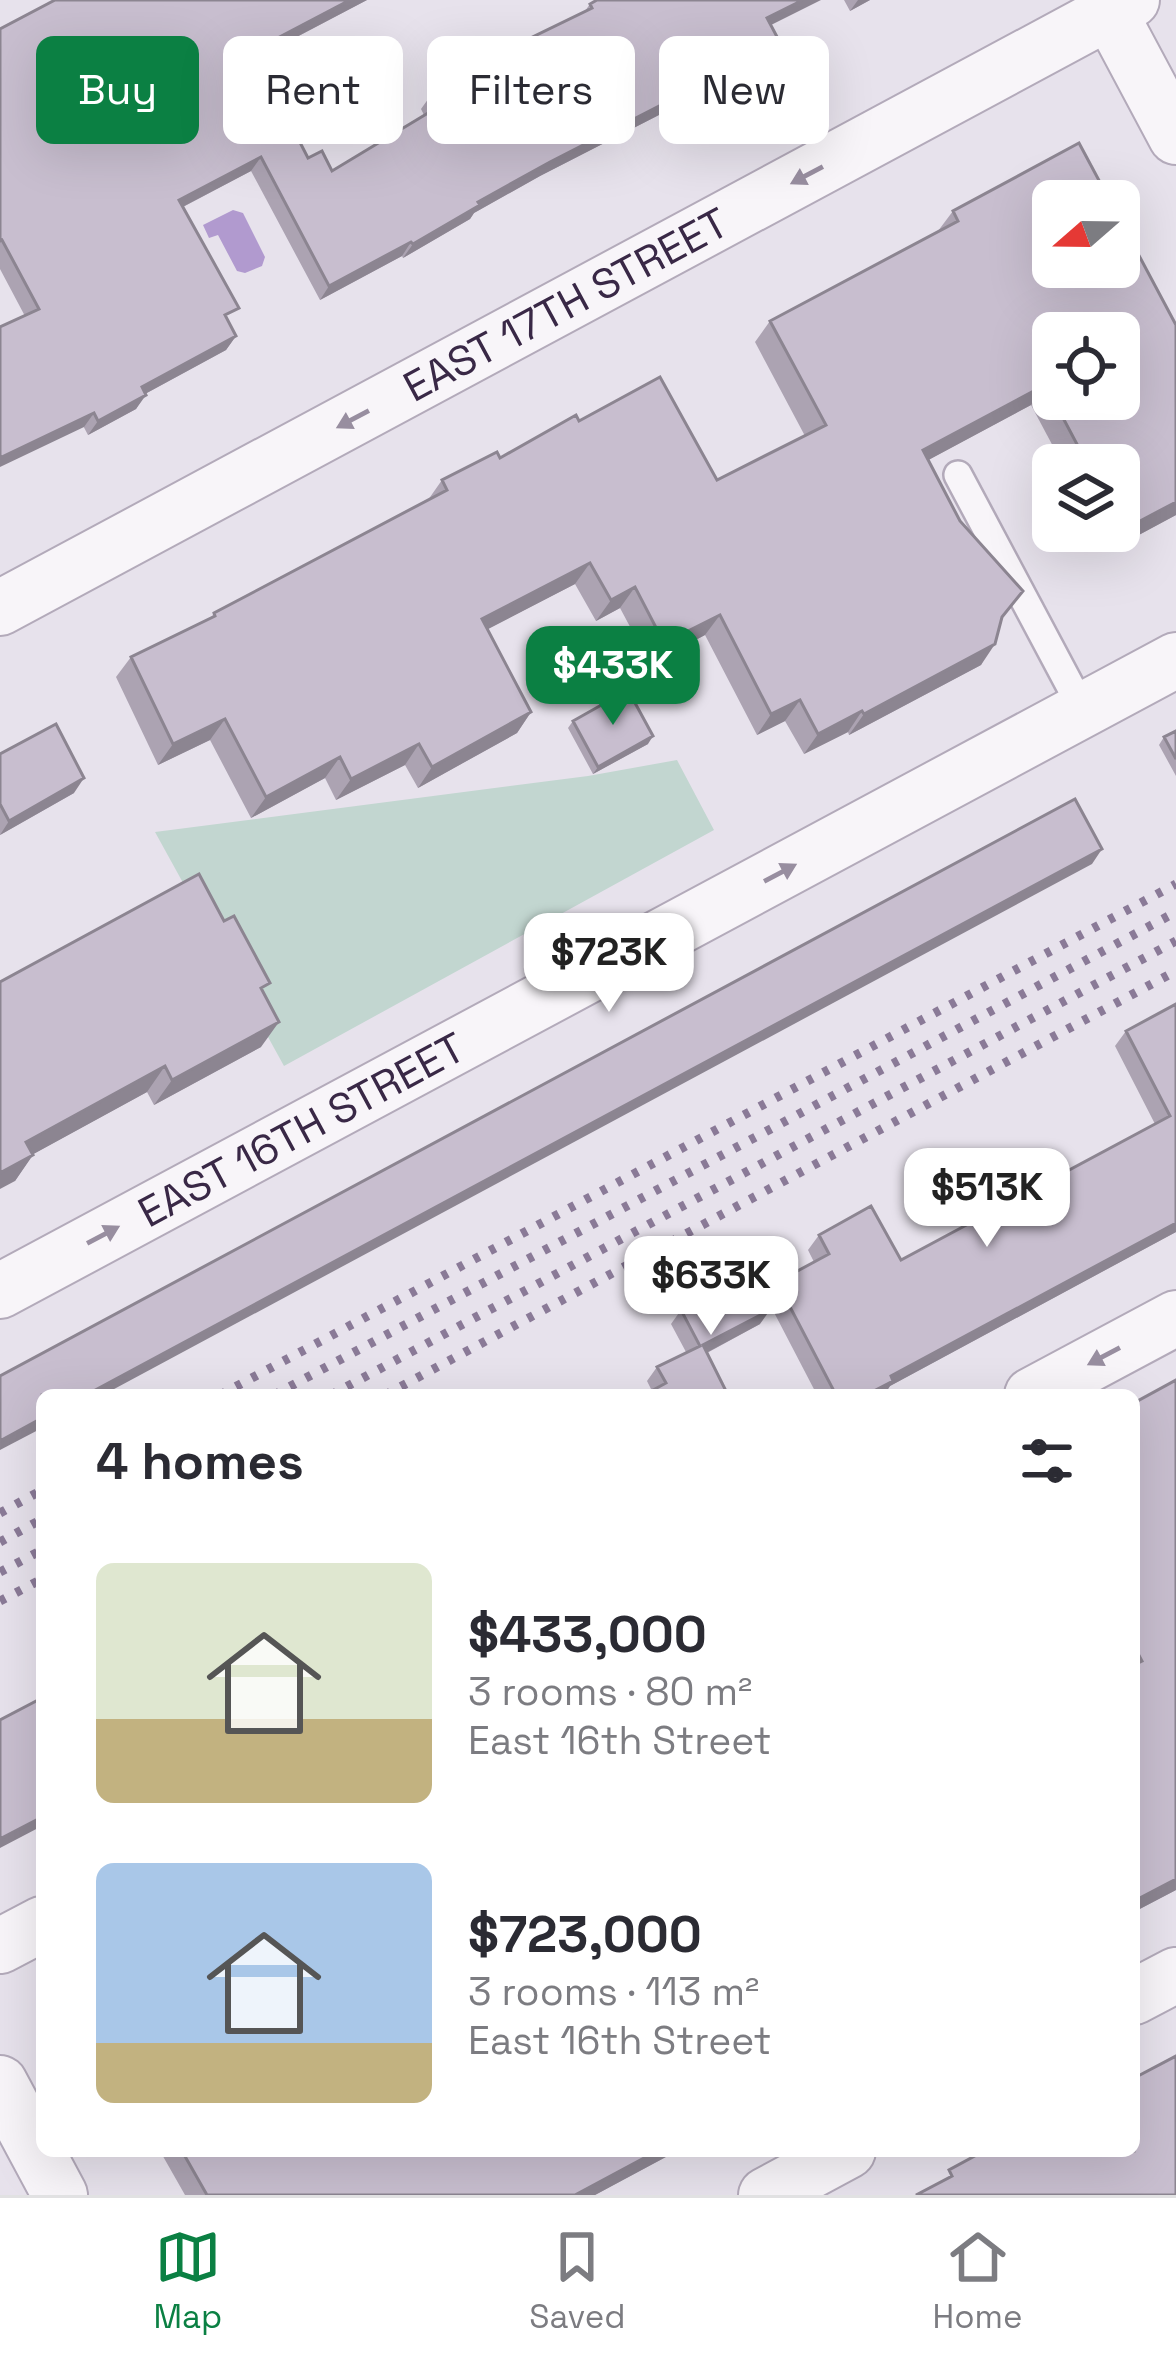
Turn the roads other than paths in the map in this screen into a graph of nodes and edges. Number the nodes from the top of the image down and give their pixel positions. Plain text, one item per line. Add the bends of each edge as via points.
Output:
1 (1115, 4) edge
2 (1176, 137) edge
3 (958, 475) dead end
4 (0, 608) edge
5 (1176, 660) edge
6 (1083, 710) junction
7 (0, 1291) edge
8 (1176, 1318) edge
9 (1042, 1389) edge
10 (36, 1927) edge
11 (0, 1946) edge
12 (1176, 1975) edge
13 (1140, 1994) edge
14 (0, 2083) edge
15 (36, 2150) edge
16 (40, 2157) edge
17 (837, 2157) edge
18 (60, 2195) edge
19 (766, 2195) edge

1 - 2 street
1 -> 4 street, EAST 17TH STREET
3 - 6 lane
5 - 6 street, EAST 16TH STREET
7 -> 6 street, EAST 16TH STREET
8 -> 9 street
10 - 11 street
12 - 13 street
14 - 15 street
16 - 18 street
17 - 19 street

